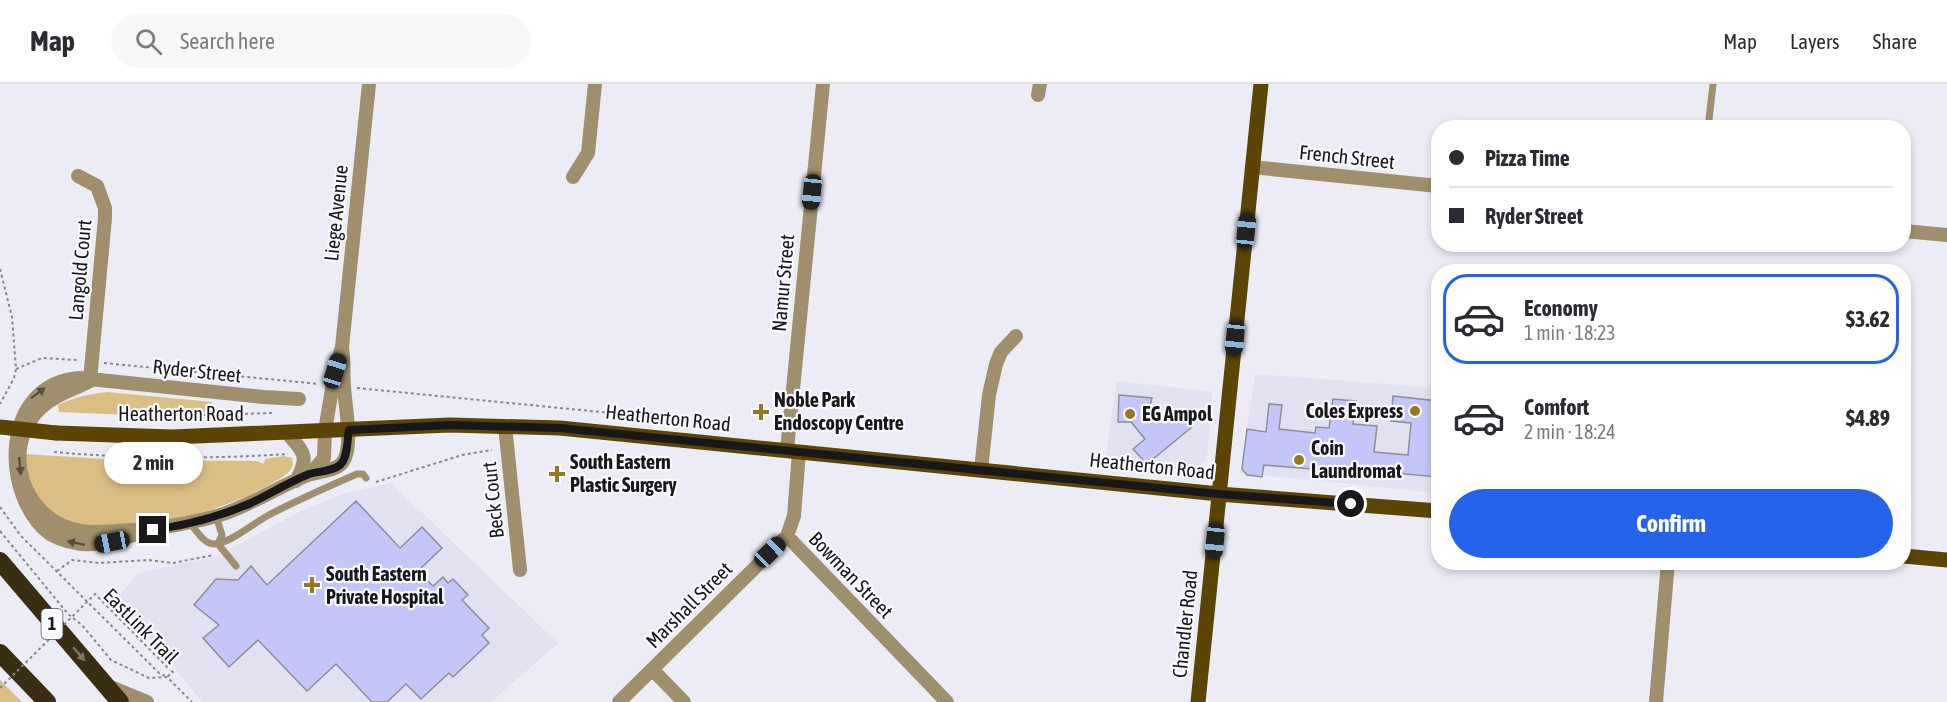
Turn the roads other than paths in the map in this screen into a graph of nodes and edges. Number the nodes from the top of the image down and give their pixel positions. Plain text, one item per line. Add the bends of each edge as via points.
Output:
1 (369, 84) edge
2 (595, 84) edge
3 (822, 84) edge
4 (1261, 84) edge
5 (1713, 84) edge
6 (1709, 120) edge
7 (1252, 167) junction
8 (78, 176) dead end
9 (573, 177) dead end
10 (1431, 185) edge
11 (1911, 232) edge
12 (1947, 235) edge
13 (1016, 336) dead end
14 (342, 347) junction
15 (90, 381) junction
16 (299, 399) dead end
17 (506, 426) junction
18 (0, 427) edge
19 (349, 430) junction
20 (326, 431) junction
21 (286, 433) junction
22 (793, 451) junction
23 (981, 470) junction
24 (303, 478) junction
25 (368, 480) road end
26 (1219, 494) junction
27 (1431, 510) edge
28 (216, 516) junction
29 (190, 523) junction
30 (787, 536) junction
31 (218, 544) junction
32 (1911, 557) edge
33 (1947, 560) edge
34 (0, 561) edge
35 (236, 567) dead end
36 (520, 570) dead end
37 (1667, 570) edge
38 (0, 653) edge
39 (652, 669) junction
40 (106, 685) junction
41 (47, 702) edge
42 (120, 702) edge
43 (147, 702) edge
44 (619, 702) edge
45 (684, 702) edge
46 (947, 702) edge
47 (1198, 702) edge
48 (1656, 702) edge

1 - 14 street, Liege Avenue
2 - 9 street via 588,153
3 - 22 street, Namur Street
4 - 7 main road, Chandler Road
5 - 6 lane
7 - 10 street, French Street
7 - 26 main road, Chandler Road
8 - 15 street, Langold Court via 97,186 105,208
11 - 12 street
13 - 23 street via 996,364
14 - 19 street, Liege Avenue
14 - 20 street, Liege Avenue
15 - 16 street, Ryder Street
15 - 29 street, Ryder Street via 80,378 57,382 41,390 22,407 11,427 6,466 22,510 50,534 84,545
17 - 19 main road, Heatherton Road
17 - 22 main road, Heatherton Road
17 - 36 street, Beck Court
18 - 21 main road, Heatherton Road, bridge via 172,437
19 - 20 main road, Heatherton Road
19 - 24 street, Ryder Street via 342,463
20 - 21 main road, Heatherton Road
20 - 24 street via 324,458
21 - 24 street via 305,458
22 - 23 main road, Heatherton Road
22 - 30 street, Bowman Street via 794,516
23 - 26 main road, Heatherton Road
24 - 28 street, Ryder Street
25 - 31 lane via 357,474
26 - 27 main road, Heatherton Road
26 - 47 main road, Chandler Road
28 - 29 street, Ryder Street
28 - 31 lane via 222,535
29 - 31 lane via 211,545
30 - 39 street, Marshall Street
30 - 46 street, Bowman Street
31 - 35 lane
32 - 33 main road
34 -> 40 highway, 1
37 - 48 street
38 - 41 highway
39 - 44 street, Marshall Street
39 - 45 street
40 - 42 highway, 1
40 - 43 street

